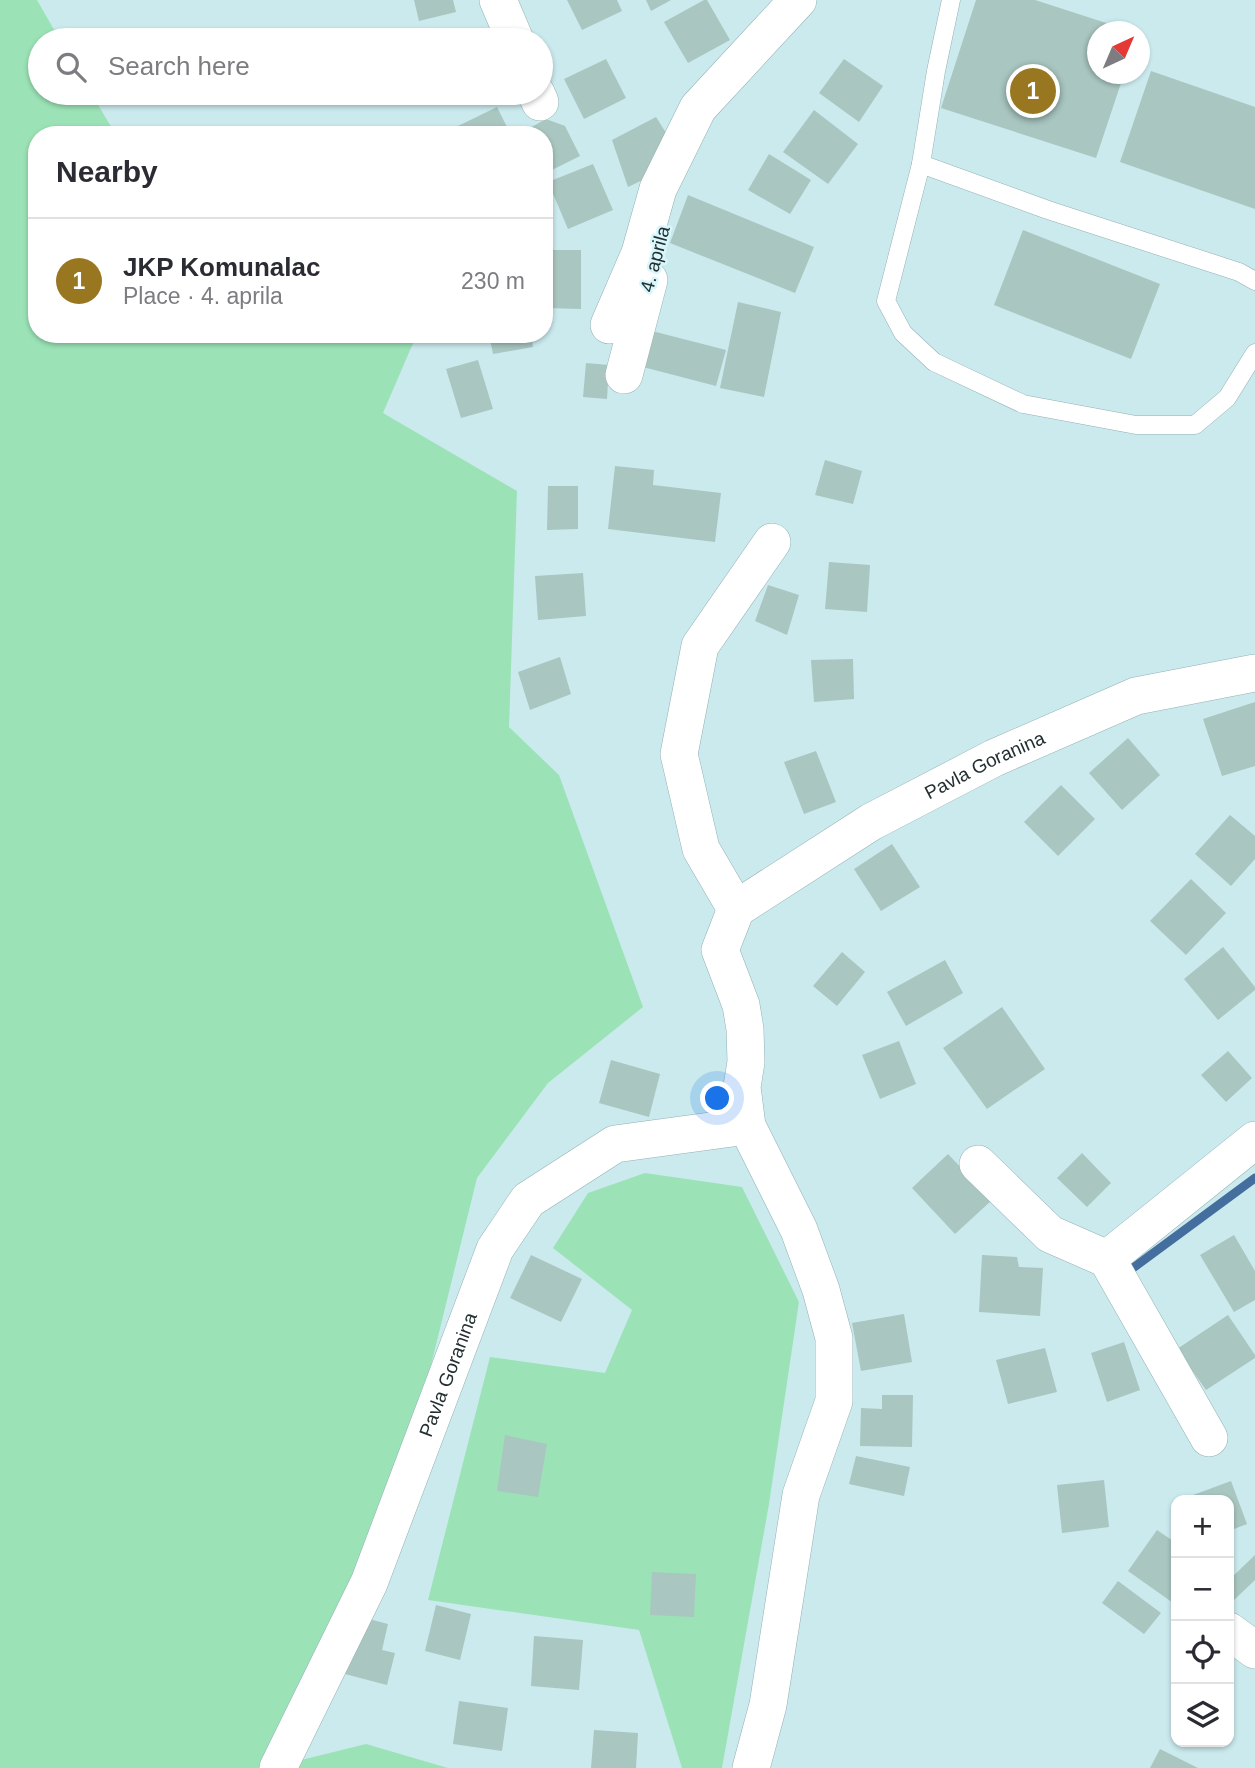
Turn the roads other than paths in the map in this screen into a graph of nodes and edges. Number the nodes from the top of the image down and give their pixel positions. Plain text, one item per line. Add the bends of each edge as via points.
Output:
1 (498, 0) edge
2 (799, 0) edge
3 (951, 0) edge
4 (510, 28) edge
5 (676, 154) junction
6 (921, 163) junction
7 (1255, 281) edge
8 (609, 325) dead end
9 (1255, 353) edge
10 (624, 375) dead end
11 (772, 542) dead end
12 (1255, 673) edge
13 (736, 909) junction
14 (747, 1126) junction
15 (1255, 1140) edge
16 (978, 1164) dead end
17 (1107, 1259) junction
18 (1209, 1438) dead end
19 (1234, 1635) edge
20 (1255, 1650) edge
21 (278, 1768) edge
22 (751, 1768) edge

1 - 4 street
2 - 5 street, 4. aprila via 698,108
3 - 6 lane
5 - 8 street, 4. aprila via 658,188 640,253
5 - 10 street, 4. aprila via 691,165 672,199
6 - 7 lane
6 - 9 lane via 886,300 903,333 934,362 1023,404 1136,425 1195,425 1227,398
11 - 13 street via 700,646 679,754 701,849
12 - 13 street, Pavla Goranina via 1136,696 994,758 871,822
13 - 14 street via 720,950 741,1004 745,1029 742,1087
14 - 21 street, Pavla Goranina via 615,1144 528,1200 495,1250 369,1583
14 - 22 street via 799,1230 834,1338 834,1401 801,1495 768,1705
15 - 17 street
16 - 17 street via 1050,1234
17 - 18 street
19 - 20 street

